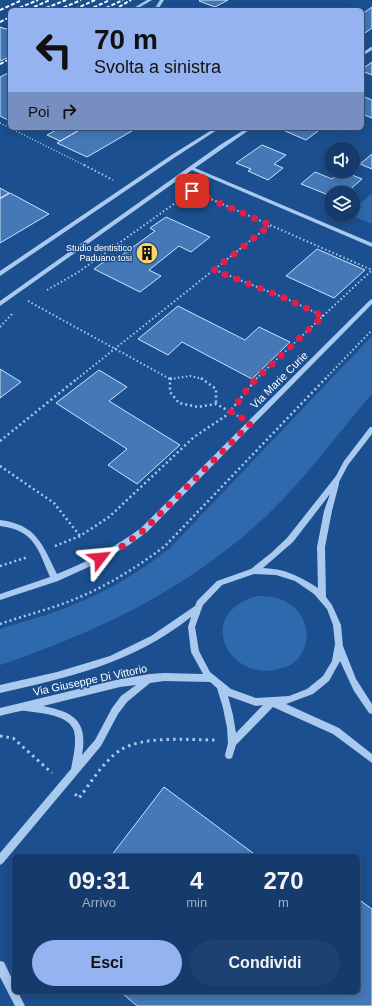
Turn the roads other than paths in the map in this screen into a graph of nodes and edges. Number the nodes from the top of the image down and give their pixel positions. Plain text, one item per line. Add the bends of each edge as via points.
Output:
1 (150, 0) edge
2 (136, 8) edge
3 (215, 130) edge
4 (247, 130) edge
5 (192, 168) junction
6 (372, 245) edge
7 (0, 274) edge
8 (372, 301) edge
9 (0, 304) edge
10 (372, 429) edge
11 (338, 478) junction
12 (0, 523) edge
13 (254, 571) junction
14 (55, 579) junction
15 (322, 596) junction
16 (0, 597) edge
17 (196, 609) junction
18 (340, 649) junction
19 (150, 678) junction
20 (210, 678) junction
21 (221, 687) junction
22 (0, 689) edge
23 (272, 702) junction
24 (21, 707) junction
25 (372, 710) edge
26 (0, 712) edge
27 (232, 743) junction
28 (229, 756) dead end
29 (372, 758) edge
30 (74, 772) junction
31 (0, 860) edge
32 (0, 966) edge
33 (12, 990) edge
34 (14, 994) edge
35 (20, 1006) edge

1 - 2 street
3 - 7 street
4 - 5 street
5 - 6 street
5 - 9 street
8 - 14 street, Via Marie Curie via 144,530 110,554
10 - 11 street
11 - 13 street via 290,540
11 - 15 street via 321,547
12 - 14 street via 16,525 32,535
13 - 15 street via 276,572 298,579
13 - 17 street via 239,573 219,583 203,597
14 - 16 street, Via Marie Curie
15 - 18 street via 337,620
17 - 20 street via 191,637 200,666
17 - 22 street, Via Giuseppe Di Vittorio via 169,629 128,652 99,664
18 - 23 street via 332,669 318,686 304,695
18 - 25 street via 352,684
19 - 20 street, Via Giuseppe Di Vittorio
19 - 24 street, Via Giuseppe Di Vittorio
19 - 30 street via 124,699 98,743
20 - 21 street
21 - 23 street via 247,699
21 - 27 street via 229,711
23 - 27 street
23 - 29 street via 336,731
24 - 26 street, Via Giuseppe Di Vittorio
24 - 30 street via 57,712 76,725 80,749
27 - 28 street
30 - 31 street
32 - 33 street
34 - 35 street

